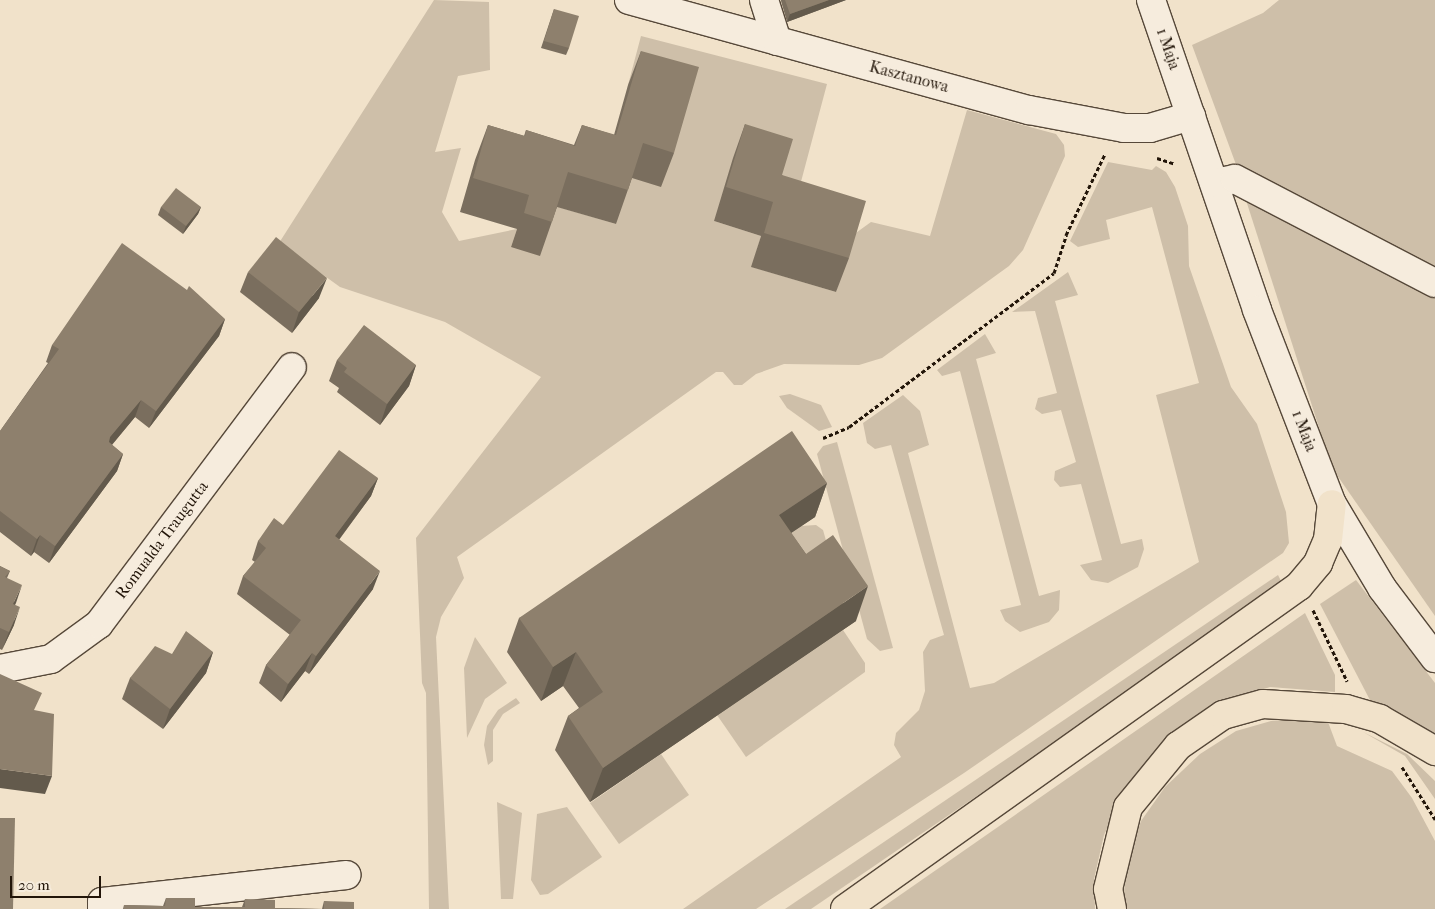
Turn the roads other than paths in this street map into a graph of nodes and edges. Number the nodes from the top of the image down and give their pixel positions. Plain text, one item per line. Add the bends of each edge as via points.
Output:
1 (629, 0) edge
2 (764, 0) edge
3 (1151, 0) edge
4 (777, 41) junction
5 (1191, 116) junction
6 (1216, 183) junction
7 (1435, 283) edge
8 (292, 367) dead end
9 (1332, 504) junction
10 (1435, 658) edge
11 (0, 670) edge
12 (1435, 751) edge
13 (347, 875) dead end
14 (102, 909) edge
15 (845, 909) edge
16 (1112, 909) edge

1 - 4 street, Kasztanowa
2 - 4 street
3 - 5 street, 1 Maja
4 - 5 street, Kasztanowa via 1029,110 1124,128 1150,128
5 - 6 street, 1 Maja
6 - 7 street via 1235,179
6 - 9 street, 1 Maja via 1257,310
8 - 11 street, Romualda Traugutta via 99,624 51,659
9 - 10 street, 1 Maja via 1382,588
9 - 15 main road via 1328,540 1318,563 1299,586
12 - 16 main road via 1380,719 1346,709 1263,704 1224,715 1178,746 1128,807 1108,889
13 - 14 street via 102,902

